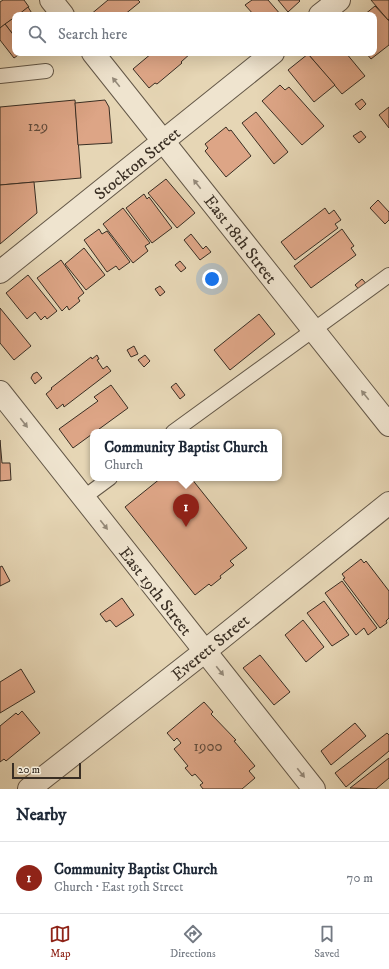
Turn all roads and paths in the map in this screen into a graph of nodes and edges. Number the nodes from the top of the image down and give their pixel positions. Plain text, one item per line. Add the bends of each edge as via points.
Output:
1 (51, 0) edge
2 (339, 0) edge
3 (61, 12) edge
4 (324, 12) edge
5 (95, 56) edge
6 (269, 56) edge
7 (46, 71) dead end
8 (0, 76) edge
9 (163, 141) junction
10 (0, 272) edge
11 (389, 274) edge
12 (313, 330) junction
13 (0, 392) edge
14 (389, 425) edge
15 (177, 429) edge
16 (106, 481) edge
17 (83, 498) junction
18 (389, 503) edge
19 (204, 652) junction
20 (29, 789) edge
21 (314, 789) edge

1 - 3 street
2 - 4 street
9 -> 5 street, East 18th Street
6 - 9 street, Stockton Street
7 - 8 lane
9 - 10 street, Stockton Street
12 -> 9 street, East 18th Street
11 - 12 lane
14 -> 12 street, East 18th Street
12 - 15 lane
13 -> 17 street, East 19th Street
16 - 17 lane
17 -> 19 street, East 19th Street
18 - 19 street, Everett Street
19 - 20 street, Everett Street
19 -> 21 street, East 19th Street

